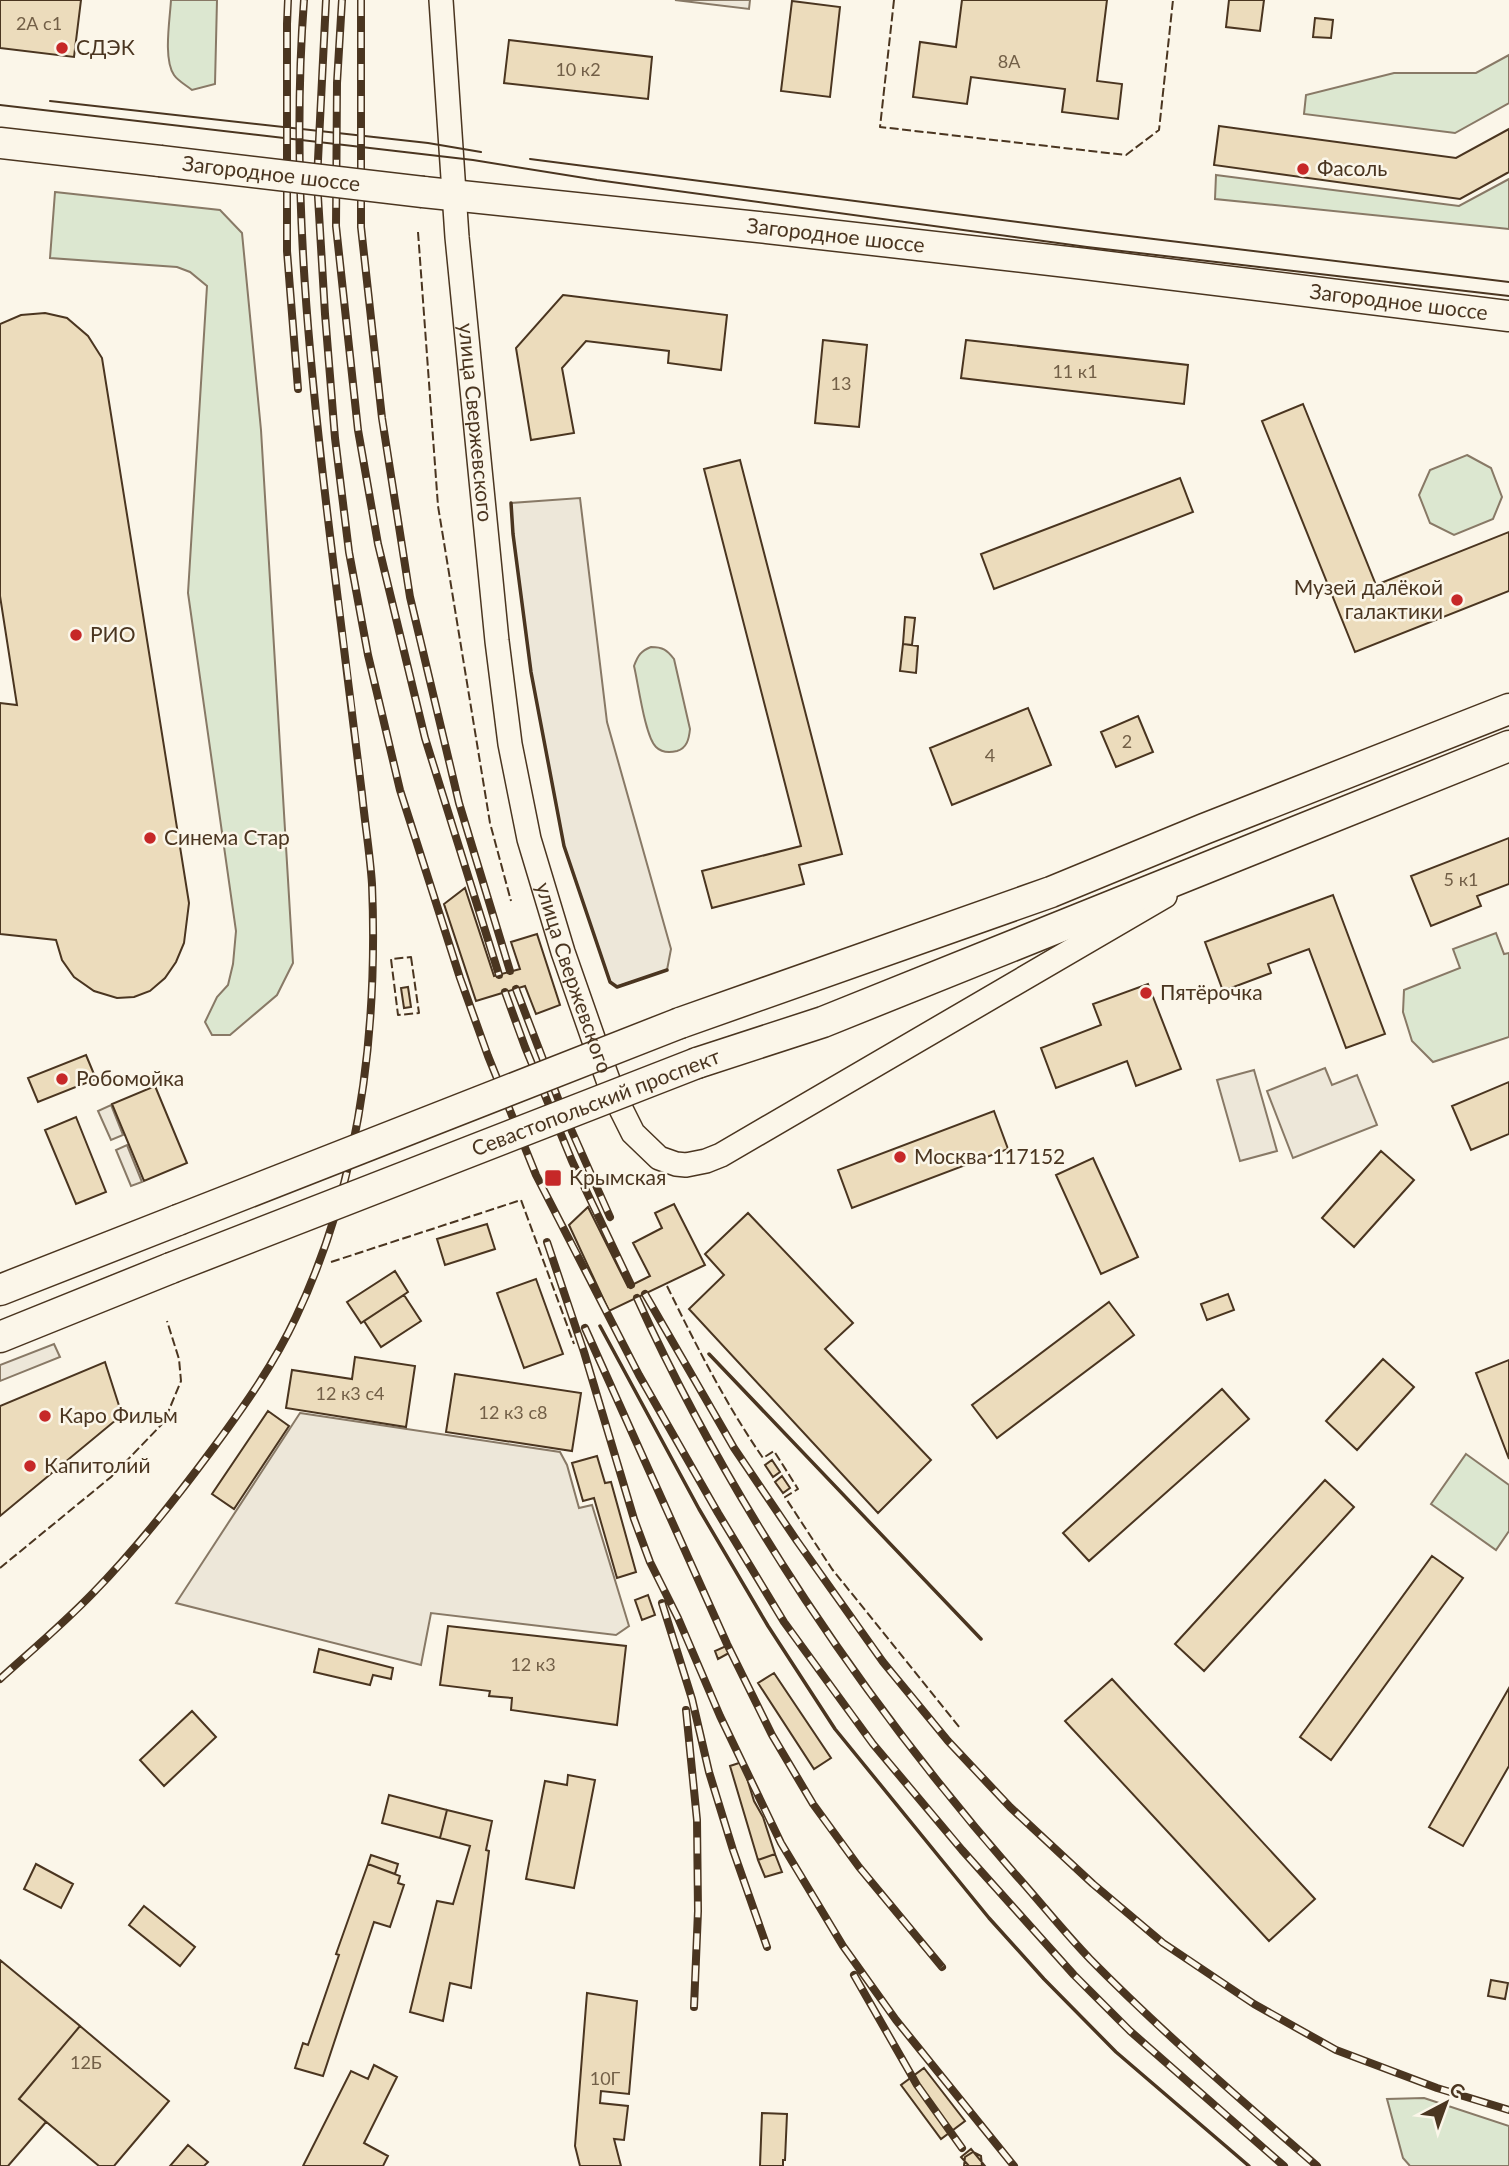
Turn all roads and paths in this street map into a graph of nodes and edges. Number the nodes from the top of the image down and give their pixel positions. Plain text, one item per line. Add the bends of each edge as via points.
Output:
1 (441, 0) edge
2 (0, 143) edge
3 (455, 196) junction
4 (1509, 316) edge
5 (1509, 709) edge
6 (1509, 746) edge
7 (1269, 803) junction
8 (1283, 838) junction
9 (1179, 839) junction
10 (1203, 870) junction
11 (0, 1290) edge
12 (0, 1337) edge

1 - 3 street, улица Свержевского
2 - 3 main road, Загородное шоссе, bridge
3 - 4 main road, Загородное шоссе via 990,253
3 - 10 street, улица Свержевского via 496,641 529,839 612,1091 633,1133 659,1158 686,1165 721,1155
5 - 7 main road, Севастопольский проспект
6 - 8 main road, Севастопольский проспект
7 - 8 street via 1259,814 1259,828 1269,838
7 - 9 main road, Севастопольский проспект
8 - 10 main road, Севастопольский проспект
9 - 10 street via 1194,839 1204,850
9 - 11 main road, Севастопольский проспект, bridge via 1051,892 680,1023
10 - 12 main road, Севастопольский проспект, bridge via 823,1022 697,1063

